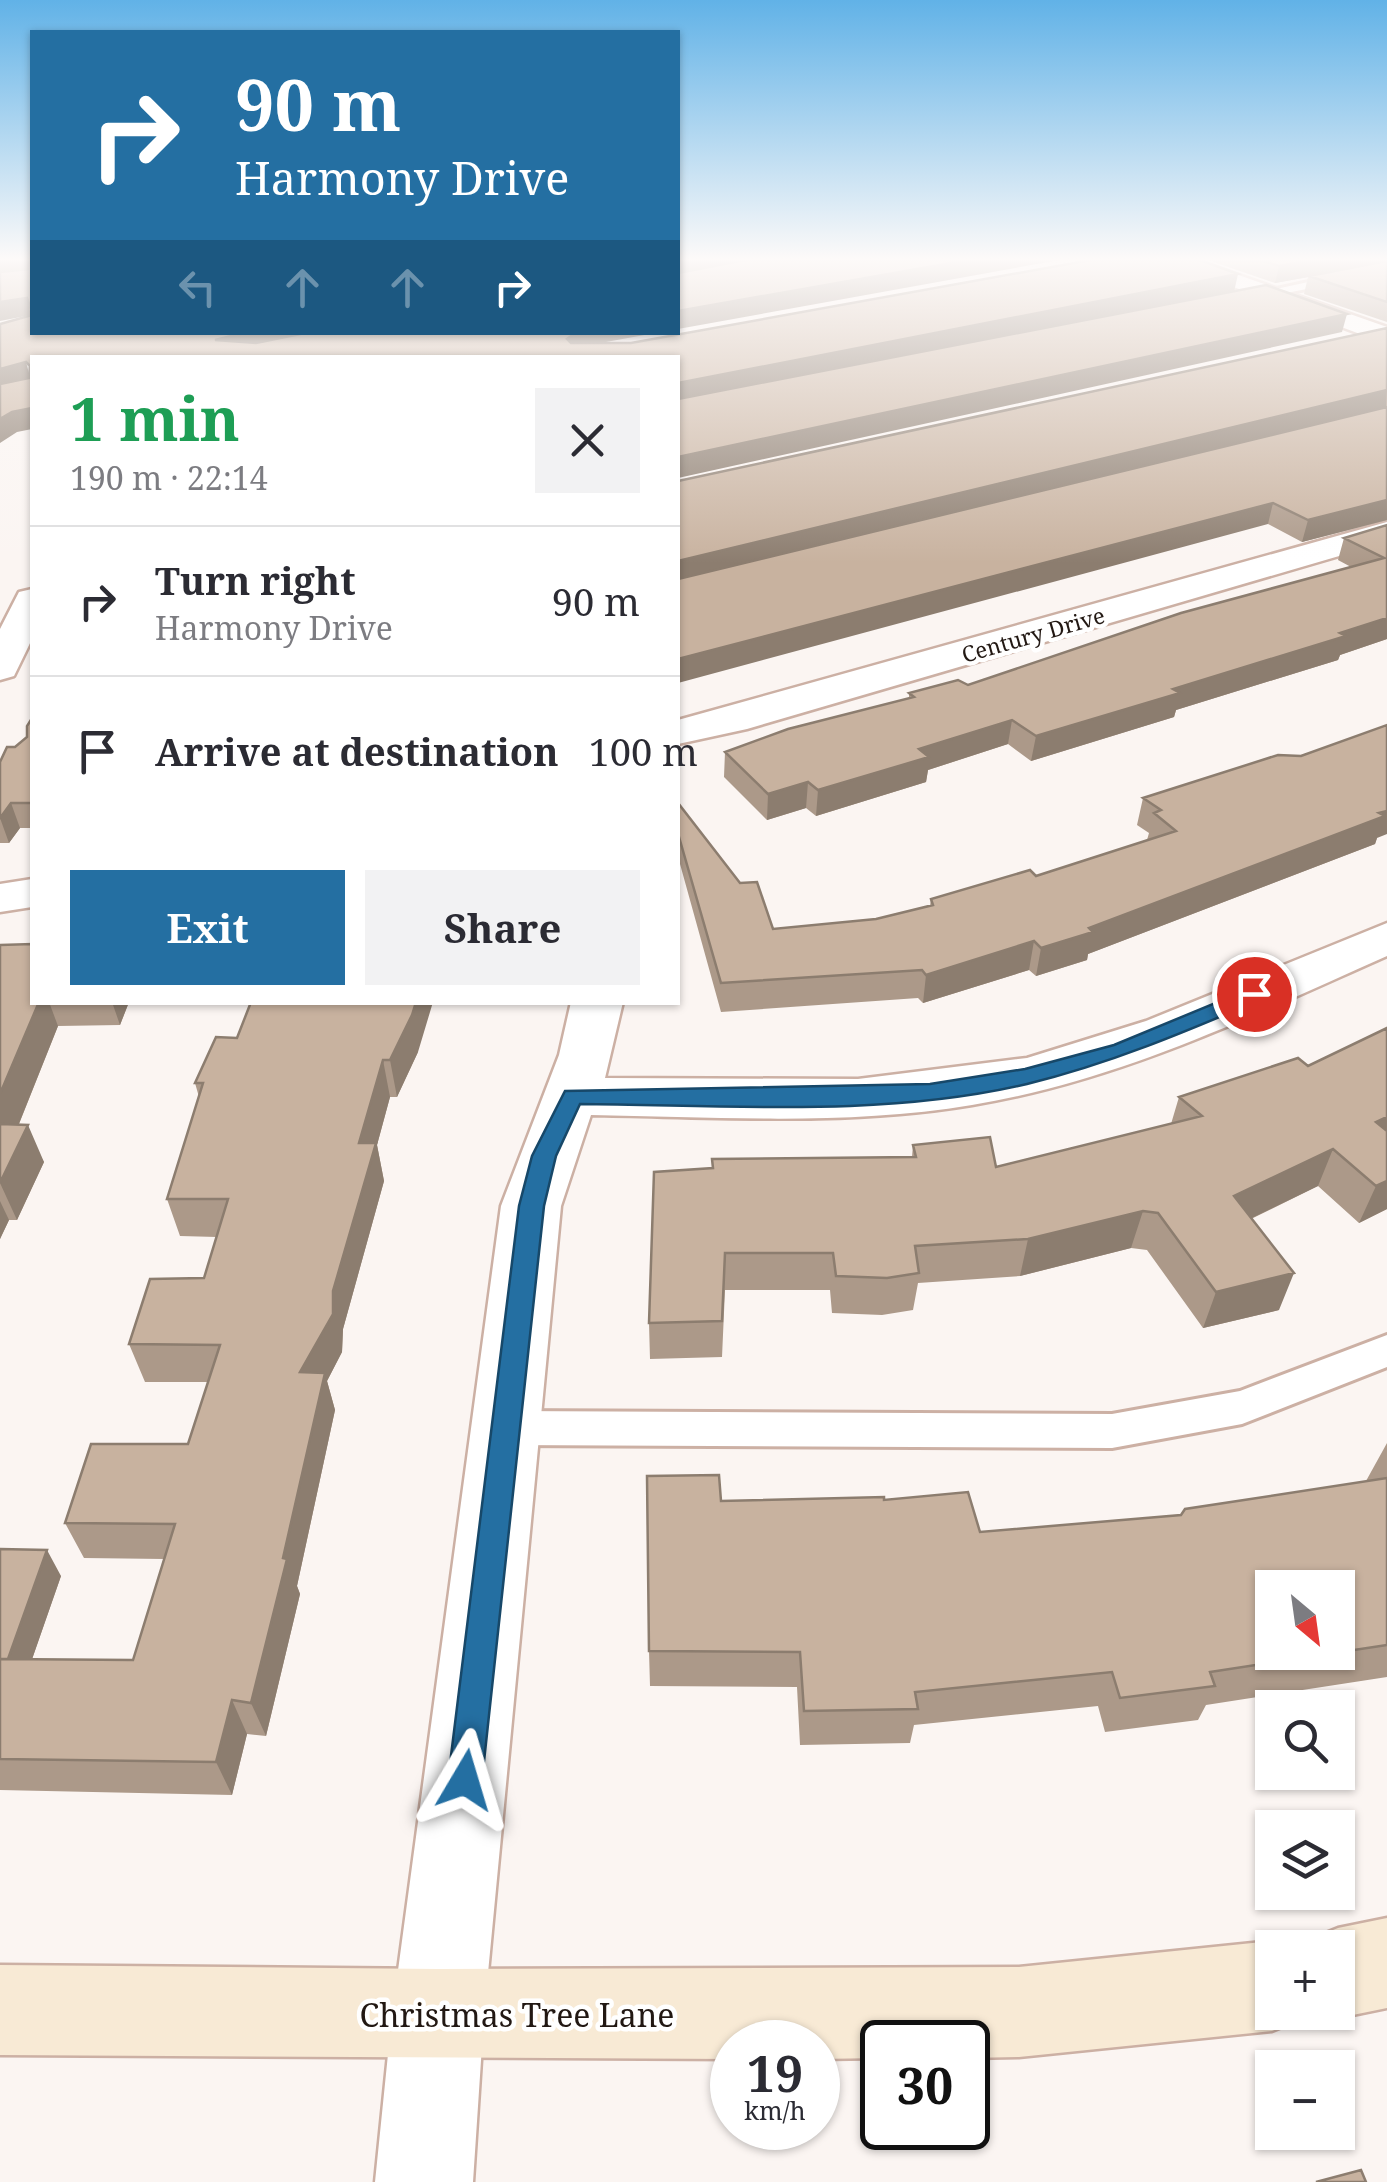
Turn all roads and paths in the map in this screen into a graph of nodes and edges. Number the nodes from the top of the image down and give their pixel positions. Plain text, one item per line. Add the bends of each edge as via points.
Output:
1 (1387, 532) edge
2 (30, 606) edge
3 (16, 646) edge
4 (680, 732) edge
5 (30, 894) edge
6 (0, 898) edge
7 (1387, 938) edge
8 (597, 1005) edge
9 (573, 1096) junction
10 (1387, 1350) edge
11 (506, 1428) junction
12 (1387, 1963) edge
13 (1355, 1970) edge
14 (1255, 1988) edge
15 (0, 2010) edge
16 (438, 2015) junction
17 (424, 2182) edge

1 - 4 street, Century Drive
2 - 3 street
5 - 6 street
7 - 9 street via 1122,1050 1025,1077 930,1092 830,1097
8 - 9 street
9 - 11 street via 544,1156 531,1206
10 - 11 lane via 1242,1408 1112,1432
11 - 16 street
12 - 13 street
14 - 16 street, Christmas Tree Lane via 1020,2012
15 - 16 street, Christmas Tree Lane
16 - 17 street

